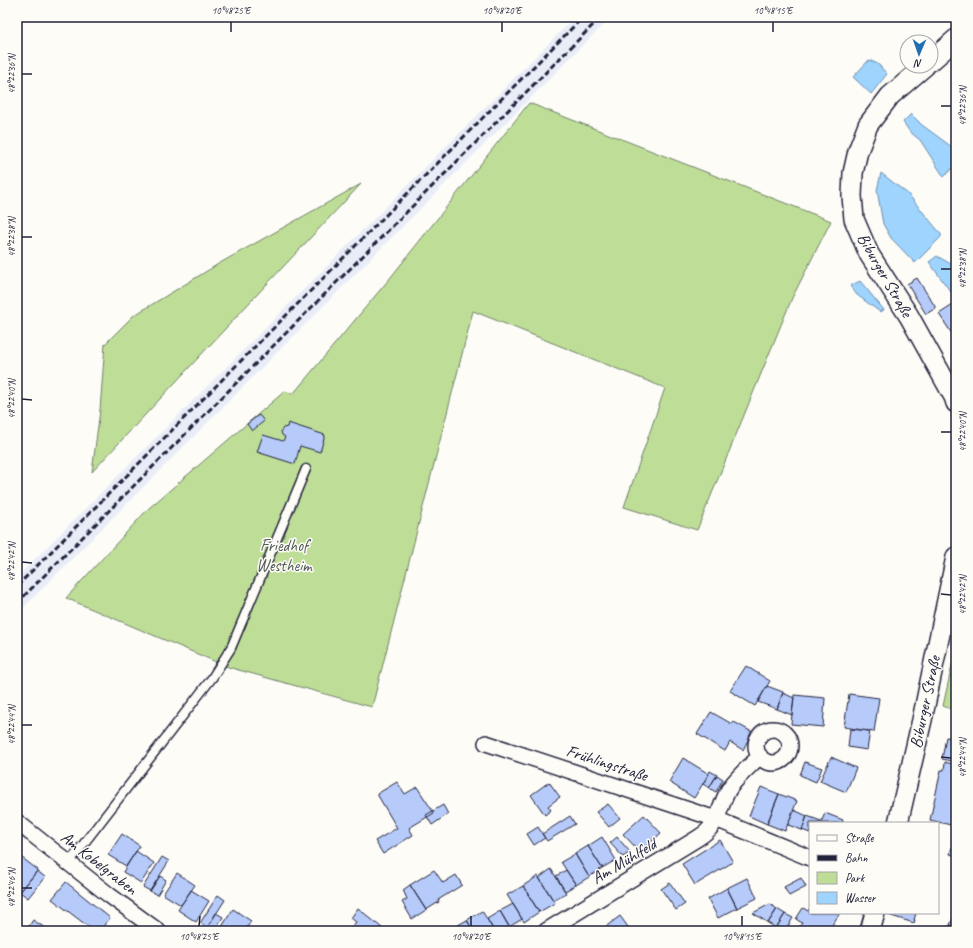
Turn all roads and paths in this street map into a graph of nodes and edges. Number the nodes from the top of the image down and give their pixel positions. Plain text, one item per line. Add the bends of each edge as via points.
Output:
1 (956, 39) edge
2 (939, 54) edge
3 (916, 74) edge
4 (956, 403) edge
5 (306, 469) dead end
6 (956, 557) edge
7 (486, 743) dead end
8 (760, 756) dead end
9 (716, 818) junction
10 (17, 822) edge
11 (898, 822) edge
12 (809, 858) edge
13 (68, 864) junction
14 (875, 914) edge
15 (158, 931) edge
16 (546, 931) edge
17 (870, 931) edge

1 - 2 street
3 - 4 street, Biburger Straße via 890,96 868,125 853,173 852,204 854,219 869,254 909,316
5 - 13 lane via 231,648 212,678
6 - 11 street, Biburger Straße
7 - 9 street, Frühlingstraße
8 - 9 street via 731,786
9 - 12 street, Frühlingstraße
9 - 16 street, Am Mühlfeld via 707,831 698,838
10 - 13 street, Am Kobelgraben
13 - 15 street, Am Kobelgraben
14 - 17 street

